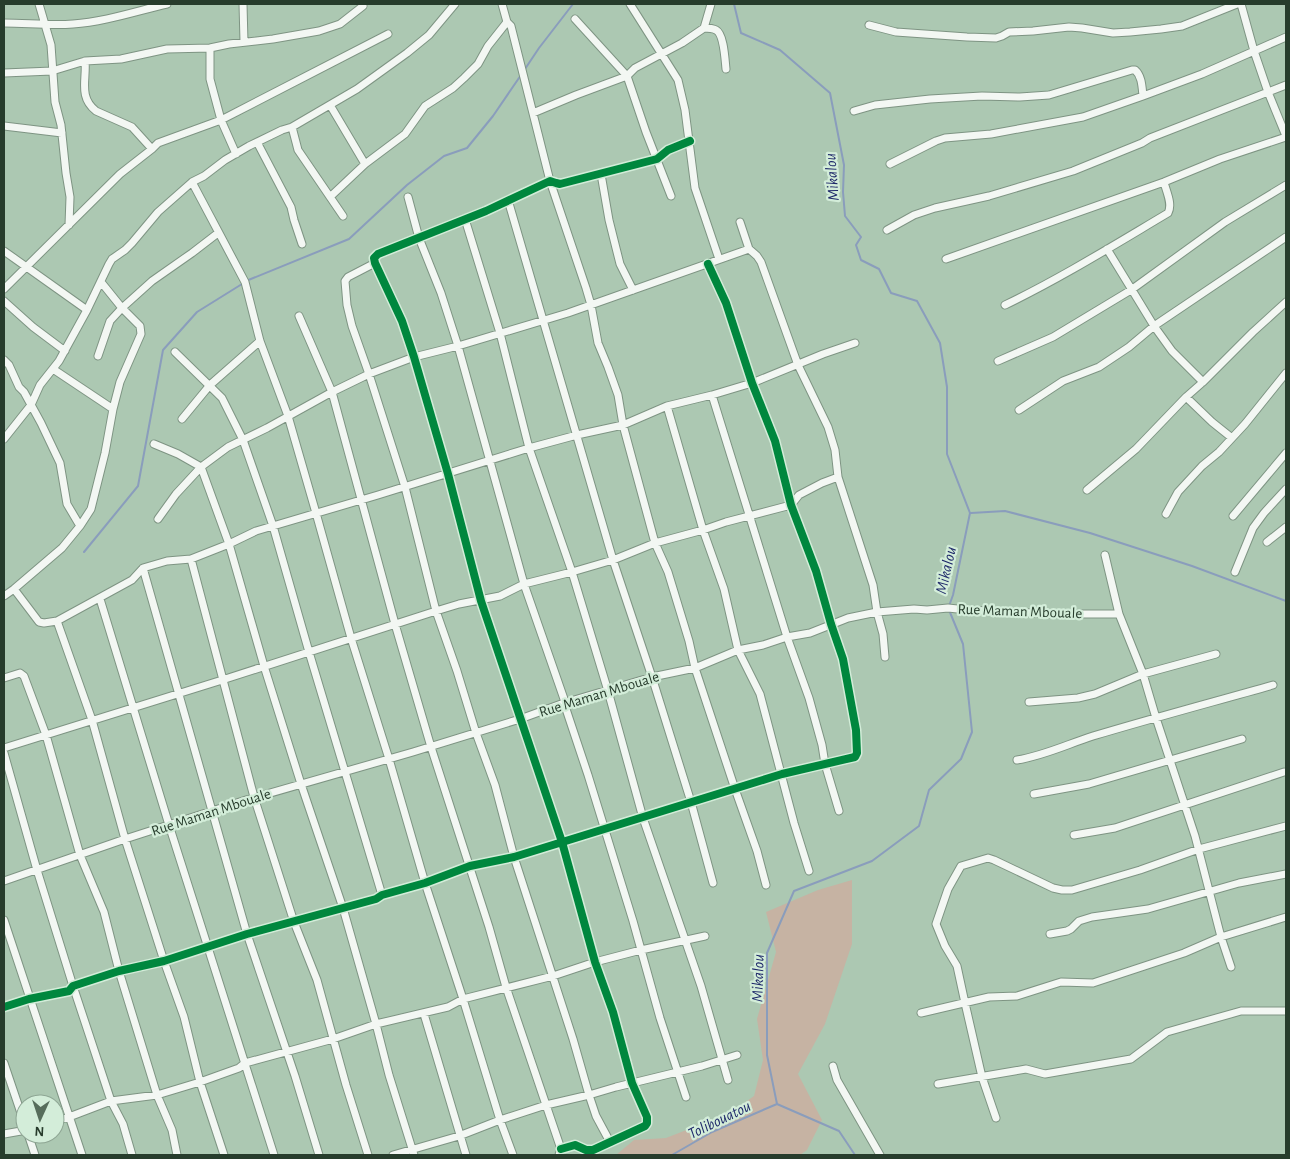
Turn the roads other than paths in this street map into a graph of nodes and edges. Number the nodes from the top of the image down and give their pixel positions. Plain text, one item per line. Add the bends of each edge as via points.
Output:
1 (38, 4) edge
2 (167, 4) edge
3 (243, 4) edge
4 (455, 4) edge
5 (502, 4) edge
6 (630, 4) edge
7 (711, 4) edge
8 (1239, 4) edge
9 (363, 6) dead end
10 (575, 19) dead end
11 (507, 22) junction
12 (4, 23) edge
13 (46, 24) junction
14 (870, 25) dead end
15 (704, 28) junction
16 (388, 34) dead end
17 (1286, 37) edge
18 (244, 42) junction
19 (210, 48) junction
20 (1254, 51) junction
21 (661, 54) junction
22 (85, 61) junction
23 (726, 69) dead end
24 (52, 72) junction
25 (4, 73) edge
26 (627, 76) junction
27 (1286, 84) edge
28 (1268, 92) junction
29 (1143, 96) junction
30 (330, 105) junction
31 (854, 111) dead end
32 (533, 113) junction
33 (221, 120) junction
34 (4, 126) edge
35 (292, 127) junction
36 (62, 133) junction
37 (1286, 136) edge
38 (690, 141) junction
39 (257, 142) junction
40 (152, 149) junction
41 (236, 154) junction
42 (657, 159) junction
43 (366, 164) junction
44 (890, 164) dead end
45 (601, 174) junction
46 (550, 181) junction
47 (192, 182) junction
48 (1164, 182) junction
49 (1286, 186) edge
50 (670, 196) dead end
51 (408, 197) dead end
52 (330, 198) junction
53 (508, 200) junction
54 (343, 216) dead end
55 (465, 219) junction
56 (740, 222) dead end
57 (68, 226) junction
58 (887, 230) dead end
59 (218, 233) junction
60 (1286, 237) edge
61 (419, 238) junction
62 (302, 244) dead end
63 (749, 248) junction
64 (1106, 249) junction
65 (4, 251) edge
66 (719, 259) junction
67 (946, 259) dead end
68 (375, 264) junction
69 (708, 264) junction
70 (25, 268) junction
71 (101, 282) junction
72 (4, 289) edge
73 (633, 290) junction
74 (1131, 290) junction
75 (4, 301) edge
76 (1286, 302) edge
77 (591, 305) junction
78 (1004, 305) dead end
79 (122, 308) junction
80 (87, 310) junction
81 (299, 316) dead end
82 (543, 321) junction
83 (1154, 326) junction
84 (500, 333) junction
85 (260, 341) junction
86 (855, 343) dead end
87 (458, 346) junction
88 (65, 351) junction
89 (176, 352) dead end
90 (98, 356) dead end
91 (414, 356) junction
92 (4, 360) edge
93 (998, 361) dead end
94 (798, 365) junction
95 (53, 369) junction
96 (1286, 373) edge
97 (369, 374) junction
98 (1203, 382) junction
99 (752, 383) junction
100 (210, 385) junction
101 (332, 392) junction
102 (712, 395) junction
103 (1186, 397) junction
104 (30, 405) junction
105 (667, 406) junction
106 (113, 409) junction
107 (1019, 410) dead end
108 (288, 416) junction
109 (182, 419) dead end
110 (623, 425) junction
111 (577, 435) junction
112 (1232, 438) junction
113 (4, 439) edge
114 (243, 440) junction
115 (154, 444) dead end
116 (529, 448) junction
117 (1286, 453) edge
118 (490, 460) junction
119 (201, 467) junction
120 (448, 474) junction
121 (838, 477) junction
122 (405, 487) junction
123 (1286, 489) edge
124 (1087, 490) dead end
125 (361, 500) junction
126 (791, 505) junction
127 (316, 513) junction
128 (1166, 514) dead end
129 (748, 516) junction
130 (1233, 516) dead end
131 (158, 520) dead end
132 (80, 526) junction
133 (273, 526) junction
134 (1286, 527) edge
135 (703, 530) junction
136 (1267, 542) dead end
137 (655, 543) junction
138 (229, 544) junction
139 (1105, 555) dead end
140 (190, 559) junction
141 (613, 560) junction
142 (143, 568) junction
143 (572, 572) junction
144 (1235, 572) dead end
145 (524, 584) junction
146 (14, 589) junction
147 (4, 596) edge
148 (100, 599) junction
149 (482, 601) junction
150 (436, 611) junction
151 (877, 612) junction
152 (1119, 614) junction
153 (57, 621) junction
154 (395, 624) junction
155 (831, 624) junction
156 (786, 637) junction
157 (351, 638) junction
158 (738, 650) junction
159 (309, 652) junction
160 (1216, 654) dead end
161 (885, 657) dead end
162 (264, 666) junction
163 (696, 668) junction
164 (1143, 674) junction
165 (652, 677) junction
166 (4, 678) edge
167 (222, 679) junction
168 (1274, 685) dead end
169 (608, 691) junction
170 (179, 693) junction
171 (1029, 702) dead end
172 (564, 703) junction
173 (134, 707) junction
174 (1156, 718) junction
175 (520, 719) junction
176 (92, 720) junction
177 (476, 733) junction
178 (46, 735) junction
179 (1242, 739) dead end
180 (431, 747) junction
181 (4, 748) edge
182 (4, 753) edge
183 (389, 759) junction
184 (1017, 760) dead end
185 (1170, 760) junction
186 (825, 764) junction
187 (346, 772) junction
188 (1284, 772) dead end
189 (782, 774) junction
190 (301, 784) junction
191 (735, 789) junction
192 (1034, 794) dead end
193 (254, 797) junction
194 (691, 802) junction
195 (1185, 805) junction
196 (213, 811) junction
197 (839, 811) dead end
198 (643, 818) junction
199 (169, 825) junction
200 (1286, 826) edge
201 (604, 830) junction
202 (1074, 835) dead end
203 (124, 839) junction
204 (562, 842) junction
205 (1199, 849) junction
206 (80, 855) junction
207 (514, 857) junction
208 (470, 866) junction
209 (38, 870) junction
210 (809, 871) dead end
211 (1286, 874) edge
212 (4, 881) edge
213 (425, 883) junction
214 (713, 883) dead end
215 (766, 885) dead end
216 (1210, 892) junction
217 (382, 895) junction
218 (344, 908) junction
219 (1286, 917) edge
220 (4, 920) edge
221 (294, 922) junction
222 (247, 934) junction
223 (1050, 934) dead end
224 (704, 936) dead end
225 (1221, 937) junction
226 (685, 940) junction
227 (208, 948) junction
228 (641, 950) junction
229 (164, 961) junction
230 (595, 962) junction
231 (1231, 967) dead end
232 (119, 972) junction
233 (552, 976) junction
234 (73, 986) junction
235 (506, 987) junction
236 (29, 999) junction
237 (463, 999) junction
238 (964, 1003) junction
239 (4, 1007) edge
240 (1286, 1010) edge
241 (921, 1012) dead end
242 (424, 1014) junction
243 (376, 1024) junction
244 (333, 1038) junction
245 (286, 1050) junction
246 (737, 1055) dead end
247 (722, 1060) junction
248 (4, 1063) edge
249 (245, 1063) junction
250 (833, 1066) dead end
251 (677, 1072) junction
252 (982, 1077) junction
253 (728, 1080) dead end
254 (200, 1082) junction
255 (632, 1083) junction
256 (938, 1084) dead end
257 (157, 1095) junction
258 (15, 1096) edge
259 (589, 1096) junction
260 (686, 1097) dead end
261 (111, 1101) junction
262 (546, 1105) junction
263 (69, 1117) junction
264 (65, 1118) edge
265 (996, 1118) dead end
266 (500, 1120) junction
267 (459, 1136) junction
268 (610, 1142) junction
269 (413, 1152) edge
270 (560, 1152) edge
271 (82, 1155) edge
272 (132, 1155) edge
273 (177, 1155) edge
274 (224, 1155) edge
275 (274, 1155) edge
276 (319, 1155) edge
277 (368, 1155) edge
278 (393, 1155) edge
279 (466, 1155) edge
280 (513, 1155) edge
281 (880, 1155) edge

1 - 13 street
2 - 13 street via 92,22
3 - 18 street
4 - 30 street via 429,35 407,53
5 - 11 street
6 - 21 street
7 - 15 street
8 - 14 street via 1182,26 1113,33 1069,27 1010,32 996,38 896,32
8 - 20 street
9 - 18 street via 340,24 319,31
10 - 26 street
11 - 32 street via 512,26
11 - 43 street via 478,64 453,88 425,106 405,134
12 - 13 street
13 - 24 street
15 - 21 street
15 - 23 street via 718,31 721,36
16 - 33 street
17 - 20 street
18 - 19 street
19 - 22 street via 167,49
19 - 33 street via 210,79
20 - 28 street
20 - 29 street
21 - 26 street
21 - 38 street via 678,80
22 - 24 street
22 - 40 street via 84,90 91,107 132,127
24 - 25 street
24 - 36 street
26 - 32 street
26 - 42 street
27 - 28 street
28 - 37 street
28 - 58 street via 1073,171 928,210
29 - 31 street via 1139,75 1132,70 1049,95 930,99 875,105
29 - 44 street via 1083,117 991,134 945,138
30 - 35 street
30 - 43 street
32 - 46 street
33 - 40 street via 169,138
33 - 41 street
34 - 36 street
35 - 39 street
35 - 52 street via 298,150
36 - 57 street via 70,197
37 - 48 street
38 - 42 street via 668,150
38 - 66 street via 695,188
39 - 41 street
39 - 62 street via 291,208
40 - 57 street via 120,174
41 - 47 street
42 - 45 street
42 - 50 street
43 - 52 street
45 - 46 street via 560,184
45 - 73 street via 620,264
46 - 53 street
46 - 77 street
47 - 59 street
47 - 71 street via 158,212 125,250 112,259
48 - 64 street via 1170,211
48 - 67 street
49 - 74 street via 1232,218
51 - 61 street
52 - 54 street
53 - 55 street
53 - 82 street
55 - 61 street
55 - 84 street
56 - 63 street
57 - 70 street
59 - 79 street via 152,281
59 - 85 street via 245,282
60 - 83 street
61 - 68 street via 378,254 374,258
61 - 87 street
63 - 66 street
63 - 94 street via 761,262
64 - 74 street
64 - 78 street
65 - 70 street
66 - 69 street
68 - 91 street via 402,321
68 - 97 street via 345,281 352,326
69 - 73 street
69 - 99 street via 726,303
70 - 72 street
70 - 80 street
71 - 79 street
71 - 80 street
73 - 77 street
74 - 83 street
74 - 93 street via 1053,337
75 - 88 street
76 - 98 street
77 - 82 street
77 - 110 street via 598,343 618,395
79 - 90 street via 110,321
79 - 106 street via 140,326 141,334 120,382
80 - 88 street
81 - 101 street
82 - 84 street
82 - 111 street
83 - 98 street
83 - 107 street via 1099,367 1063,380
84 - 87 street
84 - 116 street
85 - 100 street
85 - 108 street
86 - 94 street
87 - 91 street
87 - 118 street
88 - 95 street
89 - 100 street
91 - 97 street
91 - 120 street
92 - 104 street
94 - 99 street
94 - 121 street via 828,426
95 - 104 street
95 - 106 street
96 - 112 street
97 - 101 street
97 - 122 street
98 - 103 street
99 - 102 street
99 - 126 street via 775,441
100 - 109 street
100 - 114 street via 225,402
101 - 108 street
101 - 125 street
102 - 105 street
102 - 129 street
103 - 112 street
103 - 124 street via 1136,449
104 - 113 street
104 - 132 street via 60,463 67,504
105 - 110 street
105 - 135 street
106 - 132 street via 91,509
108 - 114 street
108 - 127 street
110 - 111 street
110 - 137 street
111 - 116 street
111 - 141 street
112 - 128 street via 1178,492
114 - 119 street
114 - 133 street
115 - 119 street
116 - 118 street
116 - 143 street
117 - 130 street
118 - 120 street
118 - 145 street
119 - 131 street
119 - 138 street
120 - 122 street
120 - 149 street
121 - 126 street via 799,495
121 - 151 street via 873,585
122 - 125 street
122 - 150 street
123 - 144 street via 1253,528
125 - 127 street
125 - 154 street
126 - 129 street
126 - 155 street via 816,571
127 - 133 street
127 - 157 street
129 - 135 street
129 - 156 street
132 - 146 street via 62,548
133 - 138 street
133 - 159 street
134 - 136 street
135 - 137 street
135 - 158 street via 724,589
137 - 141 street
137 - 163 street via 668,572
138 - 140 street
138 - 162 street
139 - 152 street
140 - 142 street
140 - 167 street
141 - 143 street
141 - 165 street
142 - 148 street via 132,580
142 - 170 street
143 - 145 street
143 - 169 street
145 - 149 street
145 - 172 street
146 - 147 street
146 - 153 street via 40,622
148 - 153 street
148 - 173 street
149 - 150 street
149 - 175 street
150 - 154 street
150 - 177 street
151 - 152 street, Rue Maman Mbouale via 948,608
151 - 155 street, Rue Maman Mbouale
151 - 161 street
152 - 164 street
153 - 176 street
154 - 157 street
154 - 180 street
155 - 156 street, Rue Maman Mbouale via 810,633
155 - 186 street via 845,666 857,753 855,757
156 - 158 street, Rue Maman Mbouale
156 - 186 street via 809,698
157 - 159 street
157 - 183 street
158 - 163 street, Rue Maman Mbouale
158 - 189 street via 760,694
159 - 162 street
159 - 187 street
160 - 164 street
162 - 167 street
162 - 190 street
163 - 165 street, Rue Maman Mbouale
163 - 191 street
164 - 171 street via 1095,694
164 - 174 street
165 - 169 street, Rue Maman Mbouale
165 - 194 street
166 - 178 street via 17,673 24,676
167 - 170 street
167 - 193 street
168 - 174 street
169 - 172 street, Rue Maman Mbouale
169 - 198 street
170 - 173 street
170 - 196 street
172 - 175 street, Rue Maman Mbouale
172 - 201 street
173 - 176 street
173 - 199 street
174 - 184 street
174 - 185 street
175 - 177 street, Rue Maman Mbouale
175 - 204 street
176 - 178 street
176 - 203 street
177 - 180 street, Rue Maman Mbouale
177 - 207 street via 495,785
178 - 181 street
178 - 206 street
179 - 185 street
180 - 183 street, Rue Maman Mbouale
180 - 208 street
182 - 209 street
183 - 187 street, Rue Maman Mbouale
183 - 213 street
185 - 192 street via 1089,784
185 - 195 street
186 - 189 street
186 - 197 street
187 - 190 street, Rue Maman Mbouale
187 - 217 street
188 - 195 street
189 - 191 street
189 - 210 street
190 - 193 street, Rue Maman Mbouale
190 - 218 street
191 - 194 street
191 - 215 street
193 - 196 street, Rue Maman Mbouale
193 - 221 street
194 - 198 street
194 - 214 street
195 - 202 street via 1115,828
195 - 205 street
196 - 199 street, Rue Maman Mbouale
196 - 222 street
198 - 201 street
198 - 226 street
199 - 203 street, Rue Maman Mbouale
199 - 227 street
200 - 205 street
201 - 204 street
201 - 228 street
203 - 206 street, Rue Maman Mbouale
203 - 229 street
204 - 207 street
204 - 230 street
205 - 216 street
205 - 238 street via 1072,890 1053,888 988,858 961,866 948,889 936,924 957,966
206 - 209 street, Rue Maman Mbouale
206 - 232 street via 104,912
207 - 208 street
207 - 233 street
208 - 213 street
208 - 235 street
209 - 212 street, Rue Maman Mbouale
209 - 234 street
211 - 216 street
213 - 217 street
213 - 237 street
216 - 223 street via 1148,909 1092,917 1079,921 1067,931
216 - 225 street
217 - 218 street
218 - 221 street
218 - 243 street
219 - 225 street
220 - 236 street
221 - 222 street
221 - 244 street via 317,980
222 - 227 street
222 - 245 street
224 - 226 street
225 - 231 street
225 - 238 street via 1184,953 1093,983 1061,982 1016,996 989,997
226 - 228 street
226 - 247 street
227 - 229 street
227 - 249 street
228 - 230 street
228 - 251 street
229 - 232 street
229 - 254 street via 184,1017
230 - 233 street
230 - 255 street via 613,1012
232 - 234 street
232 - 257 street
233 - 235 street
233 - 259 street
234 - 236 street via 69,991
234 - 261 street
235 - 237 street
235 - 262 street
236 - 239 street
236 - 263 street
237 - 242 street
237 - 266 street
238 - 241 street
238 - 252 street
240 - 252 street via 1241,1011 1167,1032 1131,1059 1045,1074 1026,1069
242 - 243 street
242 - 267 street
243 - 244 street
243 - 269 street
244 - 245 street
244 - 277 street
245 - 249 street
245 - 276 street
246 - 247 street
247 - 251 street
247 - 253 street
248 - 258 street
249 - 254 street
249 - 275 street
250 - 281 street via 836,1080
251 - 255 street
251 - 260 street
252 - 256 street
252 - 265 street
254 - 257 street
254 - 274 street
255 - 259 street
255 - 268 street via 647,1123
257 - 261 street
257 - 273 street via 172,1130
259 - 262 street
259 - 268 street
261 - 263 street
261 - 272 street via 123,1124
262 - 266 street
262 - 270 street
263 - 264 street
263 - 271 street
266 - 267 street
266 - 280 street
267 - 269 street
267 - 279 street
268 - 270 street via 593,1150 575,1146
269 - 278 street

